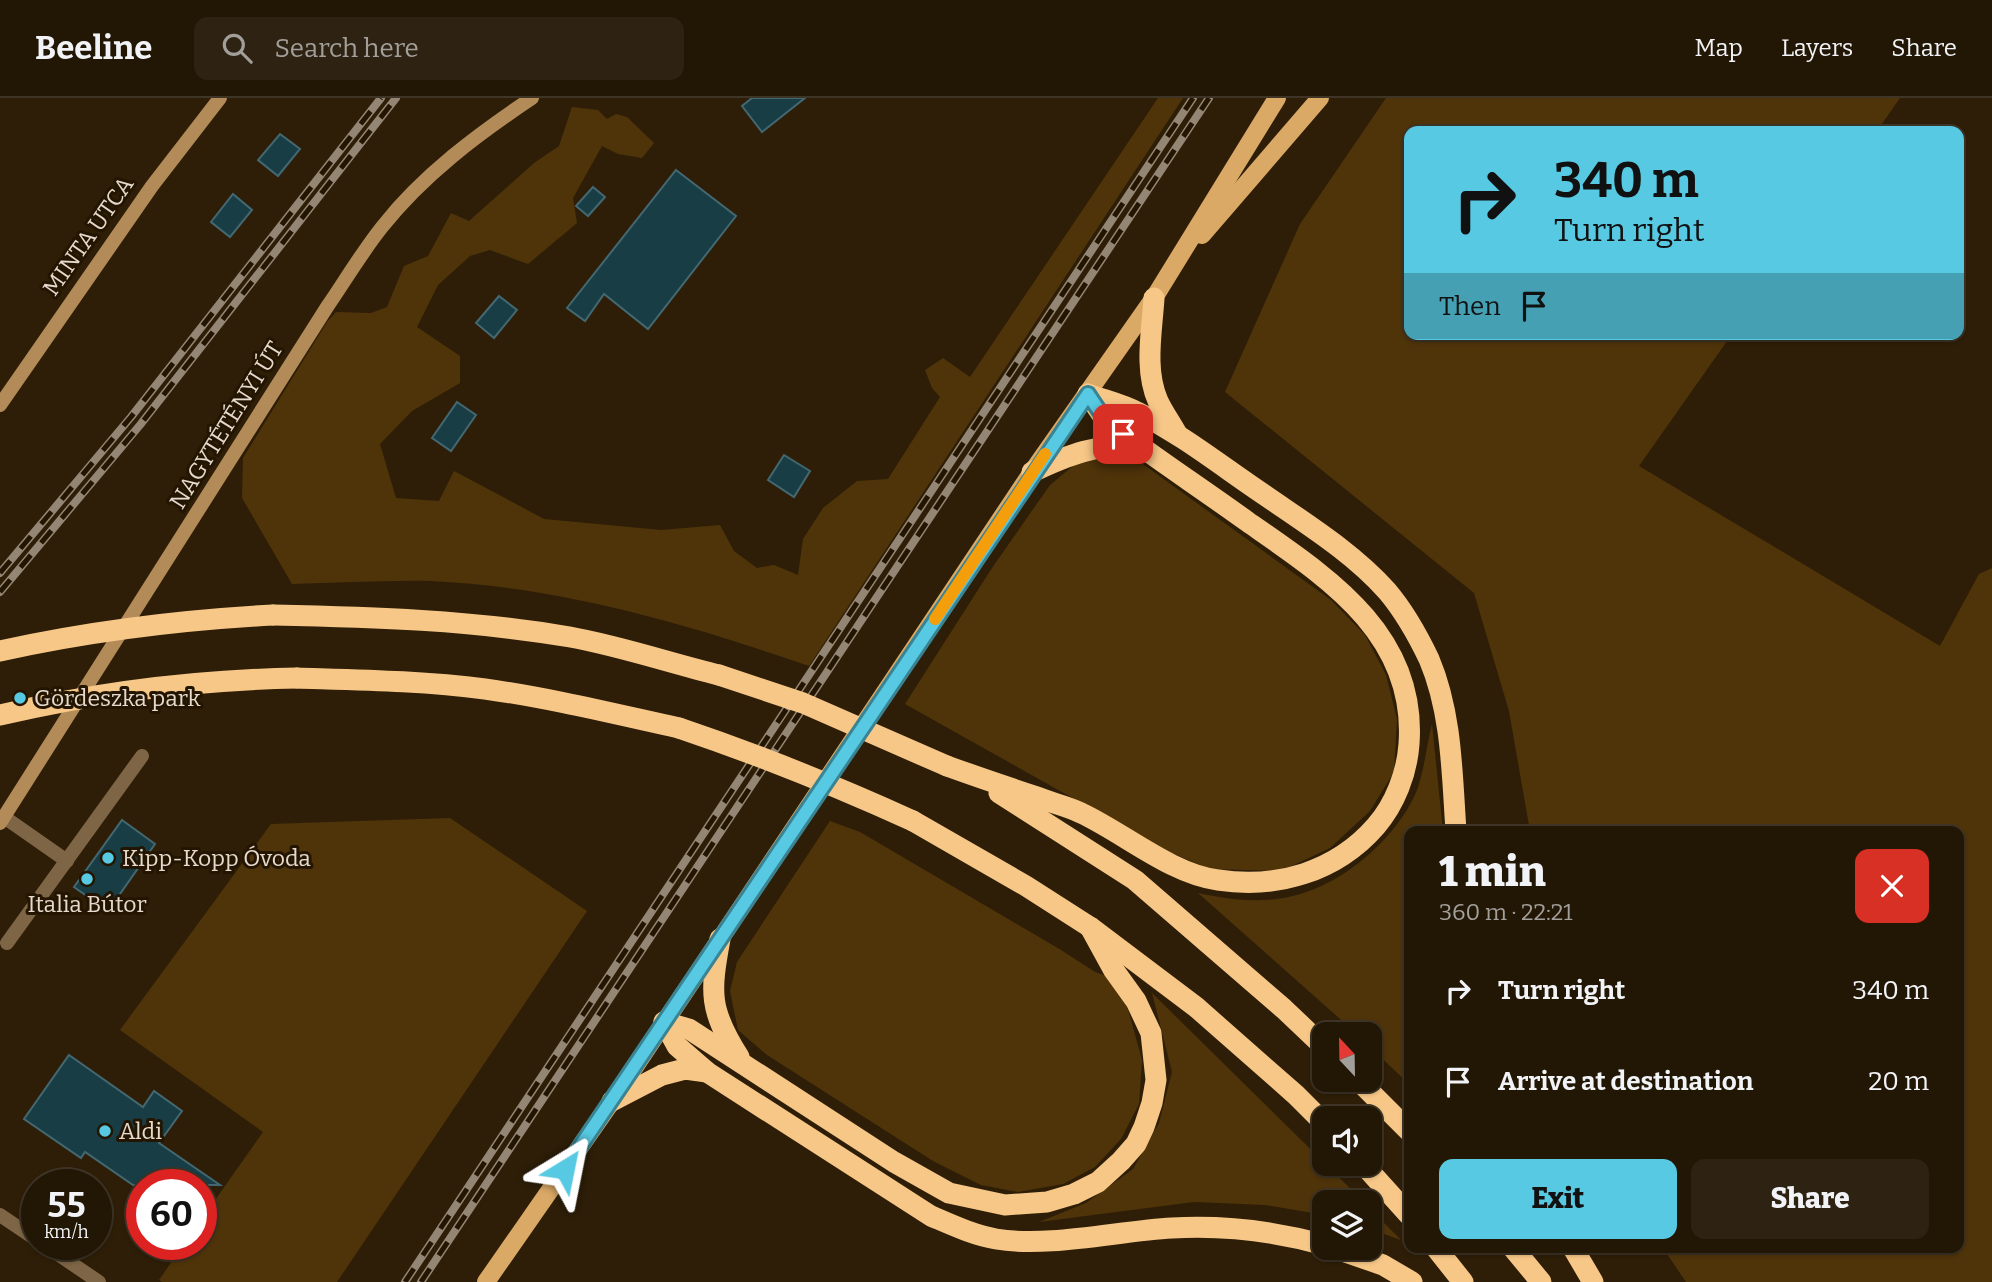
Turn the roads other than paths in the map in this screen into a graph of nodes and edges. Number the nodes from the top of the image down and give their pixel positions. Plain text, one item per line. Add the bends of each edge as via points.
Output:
1 (220, 98) edge
2 (533, 98) edge
3 (1277, 98) edge
4 (1320, 98) edge
5 (1166, 278) junction
6 (1154, 298) junction
7 (1088, 394) junction
8 (0, 405) edge
9 (1178, 436) junction
10 (1139, 446) junction
11 (1032, 472) junction
12 (0, 651) edge
13 (0, 715) edge
14 (142, 756) dead end
15 (947, 766) junction
16 (2, 820) edge
17 (1457, 826) edge
18 (66, 861) junction
19 (1090, 927) junction
20 (720, 939) junction
21 (7, 943) dead end
22 (664, 1022) junction
23 (1312, 1036) edge
24 (744, 1065) junction
25 (707, 1072) junction
26 (1370, 1092) edge
27 (612, 1101) junction
28 (1312, 1112) edge
29 (1404, 1126) edge
30 (1374, 1176) edge
31 (1404, 1209) edge
32 (0, 1215) edge
33 (21, 1229) edge
34 (1312, 1242) edge
35 (1440, 1253) edge
36 (1517, 1253) edge
37 (1576, 1253) edge
38 (67, 1260) edge
39 (1369, 1260) edge
40 (99, 1282) edge
41 (486, 1282) edge
42 (1412, 1282) edge
43 (1463, 1282) edge
44 (1541, 1282) edge
45 (1593, 1282) edge

1 - 8 main road, MINTA UTCA via 152,186
2 - 16 main road, NAGYTÉTÉNYI ÚT via 452,157 382,227
3 - 5 main road
4 - 5 main road
5 - 6 main road
6 - 7 main road
6 - 9 highway via 1151,377 1157,400
7 - 9 highway via 1136,412
7 - 10 highway via 1106,421
7 - 11 main road
9 - 17 highway via 1359,564 1404,615 1429,661 1444,706
10 - 11 highway via 1099,446
10 - 15 highway via 1321,573 1356,604 1381,636 1407,699 1410,728 1408,762 1394,798 1376,825 1346,855 1292,878 1261,884 1216,880 1181,868 1081,813
11 - 20 main road
12 - 15 highway, bridge via 100,631 273,615 511,628 574,638 719,675 803,703
13 - 19 highway, bridge via 172,684 297,678 484,689 583,707 679,728 836,786 913,821
14 - 18 street
15 - 23 highway via 1000,794 1135,880
16 - 18 street, NAGYTÉTÉNYI ÚT
18 - 21 street
19 - 24 highway via 1151,1033 1156,1080 1136,1144 1098,1182 1074,1194 1047,1202 1005,1205 949,1193
19 - 28 highway via 1196,1007
20 - 22 main road
20 - 24 highway via 713,976 714,1010
22 - 24 highway via 689,1029
22 - 25 highway via 677,1046
22 - 27 main road
25 - 27 highway via 685,1069 662,1075
25 - 34 highway via 913,1205 966,1231 997,1239 1036,1241 1170,1228 1245,1228
26 - 29 highway
27 - 41 main road
30 - 31 highway
32 - 33 street
35 - 43 highway
36 - 44 highway
37 - 45 highway
38 - 40 street
39 - 42 highway

